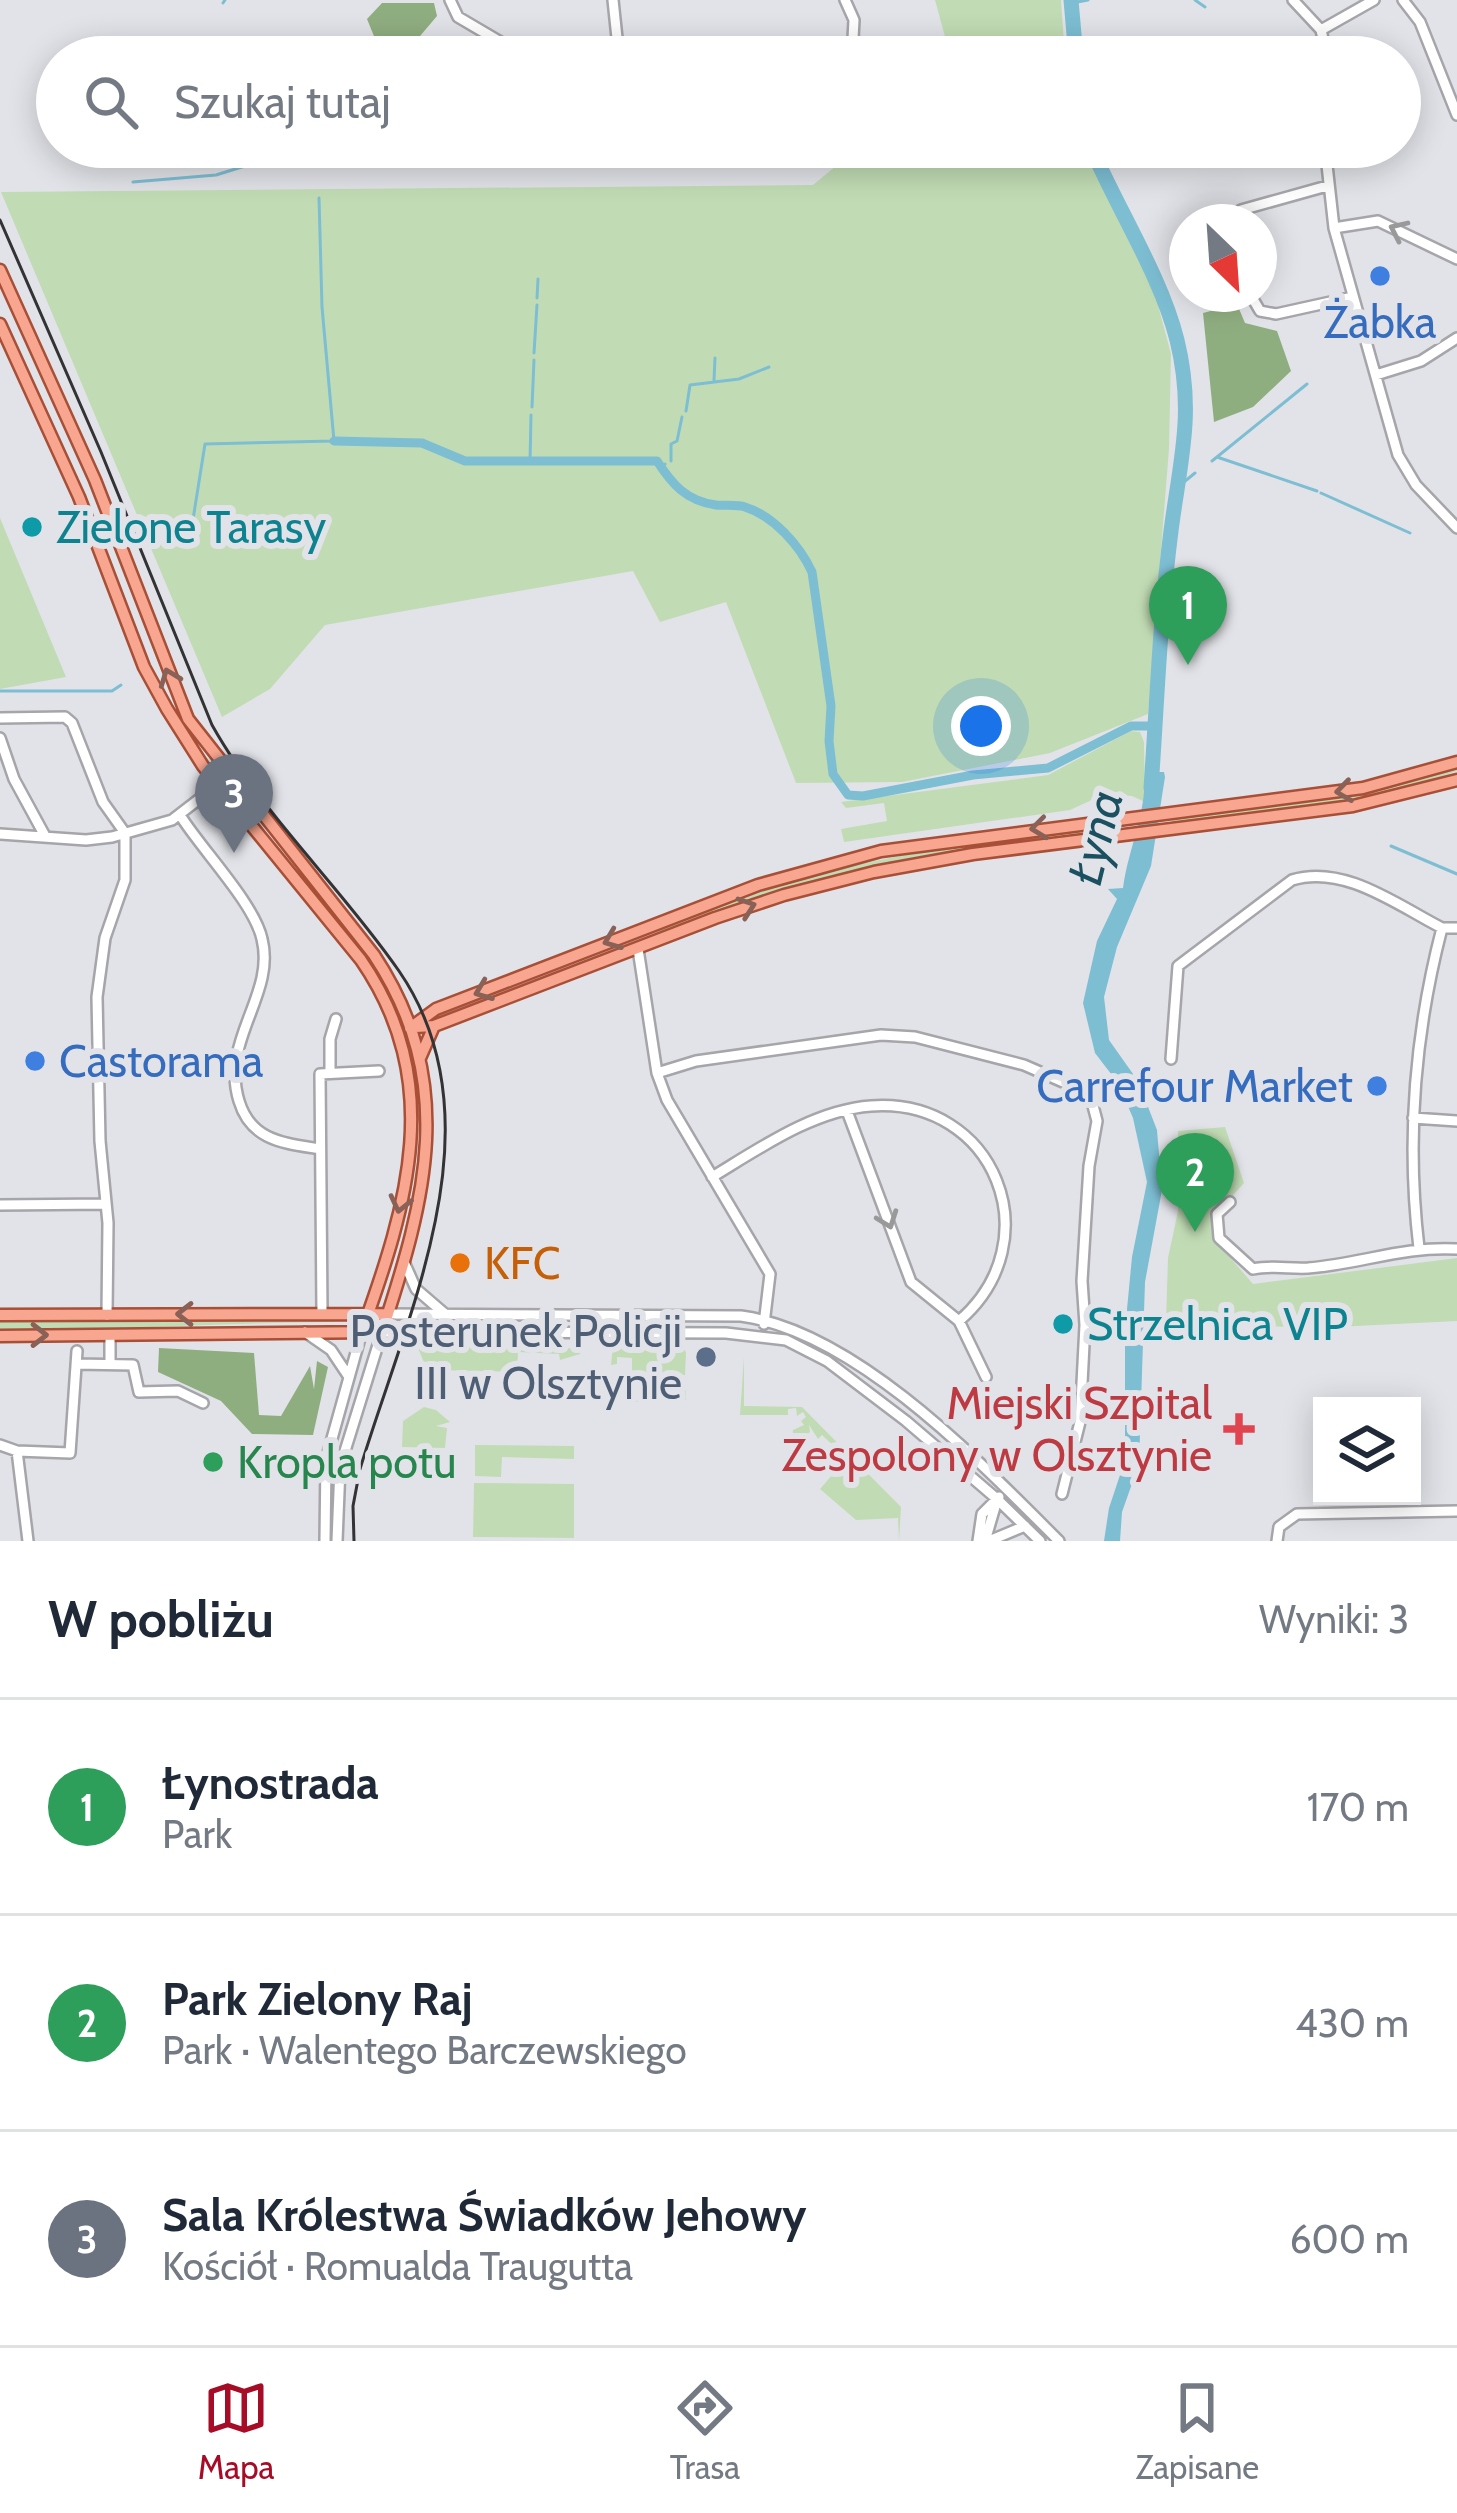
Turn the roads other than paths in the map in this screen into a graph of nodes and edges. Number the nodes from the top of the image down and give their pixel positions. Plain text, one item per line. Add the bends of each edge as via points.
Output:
1 (450, 0) edge
2 (613, 0) edge
3 (844, 0) edge
4 (1293, 0) edge
5 (1374, 0) edge
6 (1403, 0) edge
7 (1322, 30) junction
8 (490, 36) edge
9 (617, 36) edge
10 (853, 36) edge
11 (1323, 36) edge
12 (1457, 115) edge
13 (1326, 168) edge
14 (1327, 186) junction
15 (1262, 204) edge
16 (1334, 228) junction
17 (1457, 259) edge
18 (0, 270) edge
19 (1353, 297) junction
20 (1265, 312) edge
21 (0, 324) edge
22 (1457, 338) edge
23 (1376, 375) junction
24 (1457, 528) edge
25 (0, 718) edge
26 (0, 738) edge
27 (1457, 763) edge
28 (230, 776) junction
29 (1457, 780) edge
30 (218, 784) junction
31 (180, 815) junction
32 (2, 832) edge
33 (125, 833) junction
34 (45, 836) junction
35 (1442, 928) junction
36 (1457, 928) edge
37 (638, 949) junction
38 (336, 1019) dead end
39 (434, 1026) junction
40 (405, 1030) junction
41 (420, 1058) junction
42 (1171, 1059) dead end
43 (330, 1071) junction
44 (379, 1071) dead end
45 (658, 1073) junction
46 (847, 1111) junction
47 (1412, 1118) junction
48 (1457, 1120) edge
49 (320, 1149) junction
50 (712, 1177) junction
51 (1230, 1202) dead end
52 (106, 1204) junction
53 (0, 1205) edge
54 (1419, 1248) junction
55 (1457, 1249) edge
56 (404, 1262) junction
57 (322, 1313) junction
58 (368, 1313) junction
59 (388, 1314) junction
60 (445, 1314) junction
61 (0, 1315) edge
62 (106, 1315) junction
63 (692, 1315) junction
64 (765, 1319) junction
65 (959, 1321) junction
66 (362, 1331) junction
67 (305, 1332) junction
68 (382, 1332) junction
69 (691, 1333) junction
70 (110, 1335) junction
71 (762, 1335) junction
72 (0, 1336) edge
73 (77, 1351) dead end
74 (76, 1364) junction
75 (110, 1364) junction
76 (349, 1377) junction
77 (986, 1377) dead end
78 (203, 1403) dead end
79 (0, 1445) edge
80 (16, 1451) junction
81 (1006, 1488) junction
82 (1062, 1494) dead end
83 (998, 1498) junction
84 (1457, 1511) edge
85 (1025, 1526) junction
86 (28, 1541) edge
87 (325, 1541) edge
88 (337, 1541) edge
89 (984, 1541) edge
90 (1040, 1541) edge
91 (1059, 1541) edge
92 (1276, 1541) edge

1 - 8 street via 458,17
2 - 9 street
3 - 10 street
4 - 7 street
5 - 7 street
6 - 12 street via 1420,22
7 - 11 street
13 - 14 street
14 - 15 street
14 - 16 street
17 -> 16 street via 1378,221
16 - 19 street
28 -> 18 main road via 177,697 95,480
19 - 20 street
19 - 23 street
21 - 30 main road via 80,497 144,667
22 - 23 street
23 - 24 street via 1398,455
25 - 33 street via 72,723 103,802
26 - 34 street
27 -> 40 main road via 1363,788 881,850 778,878 436,1009
28 - 30 street
28 - 40 main road via 374,956 400,998
37 -> 29 main road via 784,895 874,872 1353,806
30 - 31 street
30 - 40 main road via 361,960
31 - 33 street
31 - 49 street via 263,941 264,967 235,1057 244,1117 258,1134
32 - 34 street
33 - 34 street
33 - 52 street via 125,880 97,997
35 - 36 street
35 - 42 street via 1340,878 1292,880 1178,966
35 - 47 street
37 - 39 main road
37 - 45 street
38 - 43 street
39 - 40 main road
39 - 41 main road
40 - 41 main road
40 -> 58 main road via 412,1142
41 - 56 main road via 428,1155
43 - 44 street
43 - 49 street via 320,1074
45 - 50 street
45 - 82 street via 696,1061 915,1037 1024,1065 1092,1102 1080,1423
46 - 50 street via 785,1134
46 -> 65 street via 911,1282
46 - 65 street via 901,1106 936,1115 986,1155 1006,1212 1002,1256
47 - 48 street
47 - 54 street
49 - 57 street
50 - 64 street via 770,1274
51 - 54 street via 1217,1214 1220,1238 1252,1269
52 - 53 street
52 - 62 street
54 - 55 street
56 - 59 main road
56 - 60 street via 416,1288
57 - 58 main road
57 -> 62 main road
58 - 59 main road
58 - 66 main road
59 - 60 street
59 - 68 main road
60 - 63 street
61 - 62 main road
63 - 64 street
63 - 69 street
64 - 71 street
64 - 81 street via 859,1367
65 - 77 street
66 - 67 main road
66 - 68 main road
66 - 76 street
67 - 70 main road
67 - 76 street via 331,1349
68 - 69 street
68 - 88 street via 340,1467
69 - 71 street
72 -> 70 main road
70 - 75 street
71 - 83 street via 827,1361
73 - 74 street
74 - 75 street
74 - 80 street via 70,1453
75 - 78 street via 133,1365 139,1392 178,1391
76 - 87 street via 326,1460
79 - 80 street
80 - 86 street
81 - 83 street
81 - 91 street
83 - 85 street
83 - 89 street
84 - 92 street via 1297,1514 1279,1527
85 - 89 street
85 - 90 street

